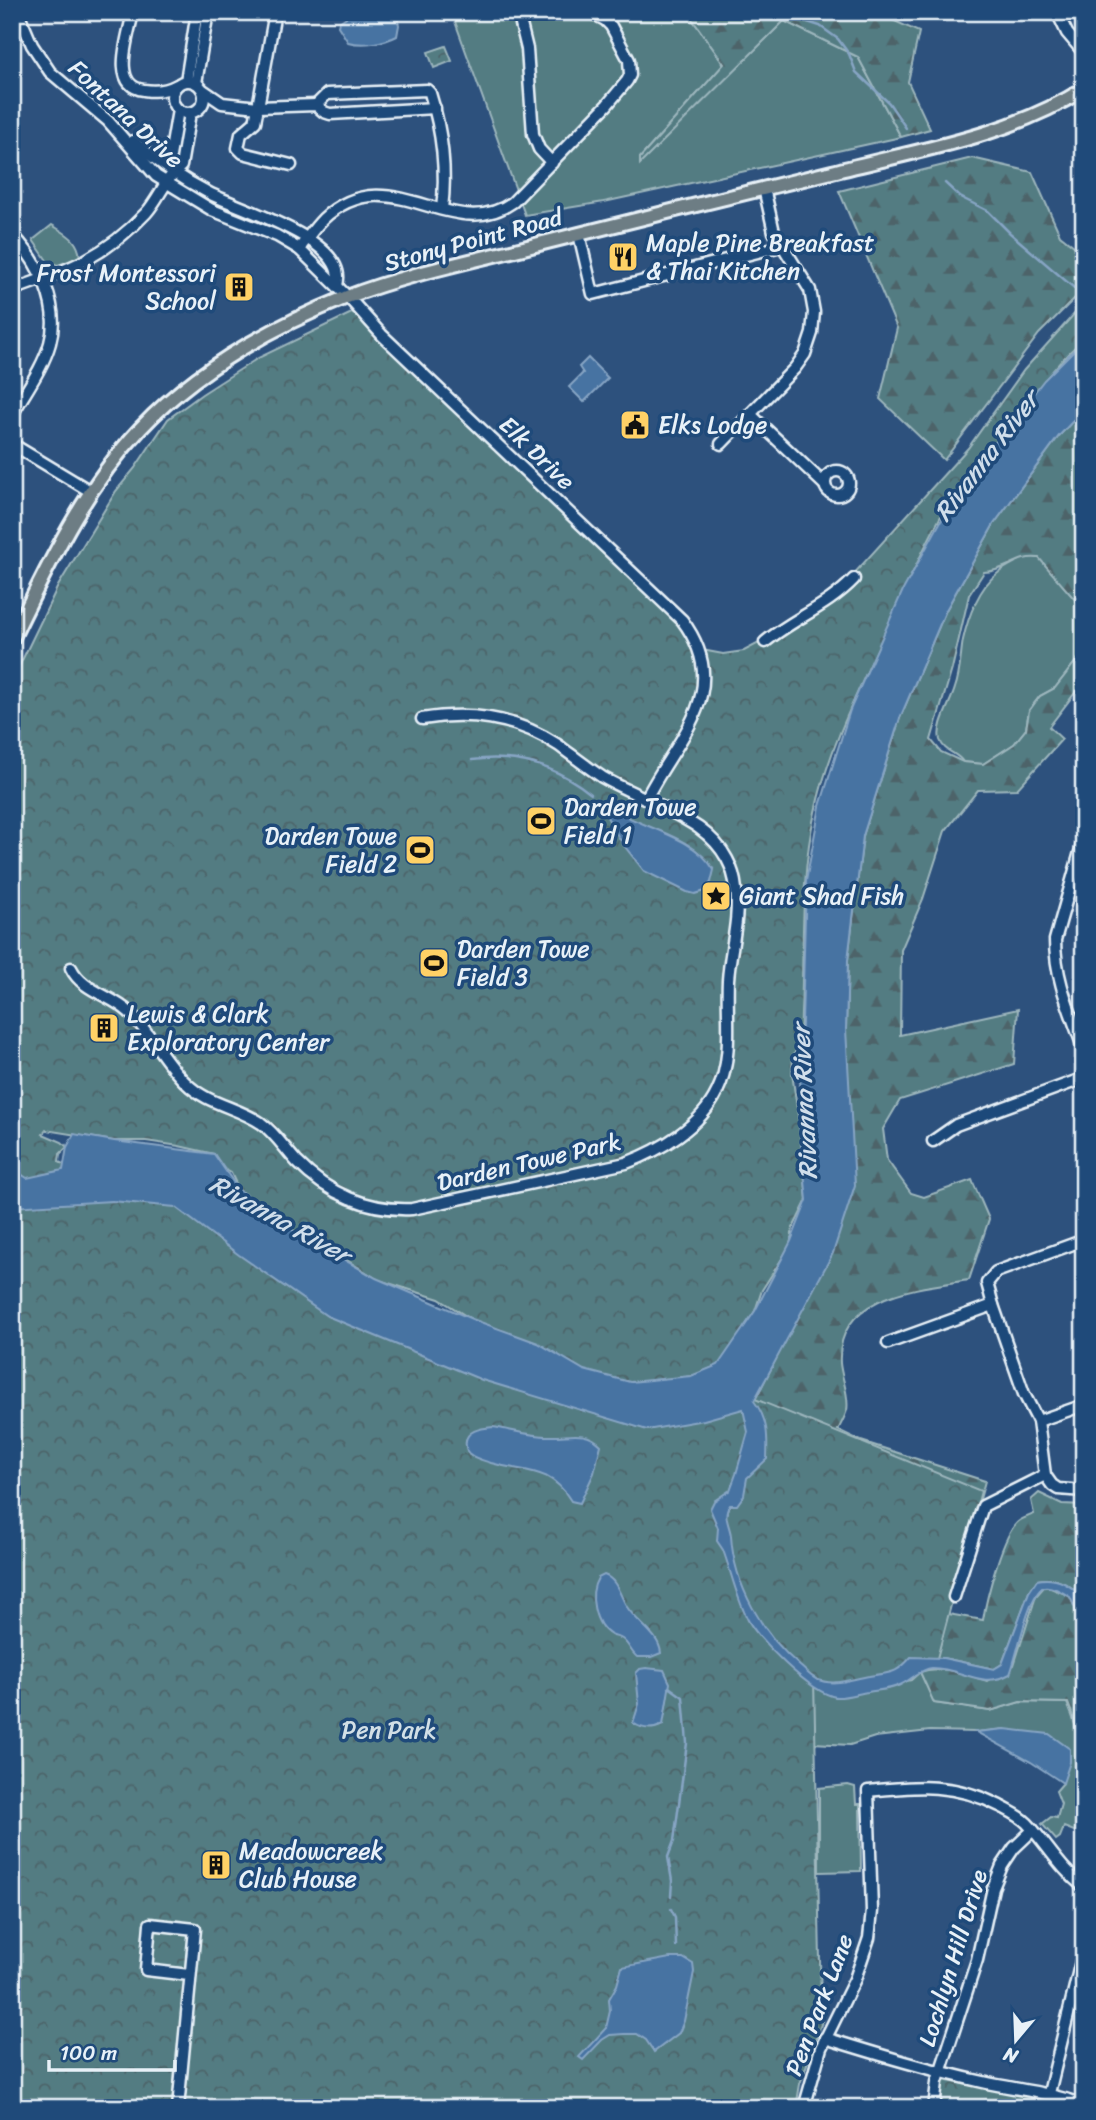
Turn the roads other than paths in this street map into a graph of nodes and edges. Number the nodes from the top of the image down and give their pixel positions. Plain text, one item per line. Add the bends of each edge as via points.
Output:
1 (18, 12) edge
2 (133, 12) edge
3 (197, 12) edge
4 (208, 12) edge
5 (275, 12) edge
6 (518, 12) edge
7 (590, 12) edge
8 (1057, 12) edge
9 (1084, 52) edge
10 (190, 85) junction
11 (1084, 89) edge
12 (153, 92) junction
13 (222, 103) junction
14 (316, 104) junction
15 (258, 107) junction
16 (176, 108) junction
17 (435, 108) junction
18 (194, 112) junction
19 (108, 121) junction
20 (552, 163) junction
21 (291, 165) dead end
22 (173, 171) junction
23 (167, 183) junction
24 (764, 188) junction
25 (442, 209) junction
26 (12, 234) edge
27 (579, 234) junction
28 (307, 239) junction
29 (781, 246) junction
30 (299, 250) junction
31 (43, 280) junction
32 (337, 285) junction
33 (12, 290) edge
34 (348, 297) junction
35 (750, 414) junction
36 (12, 415) edge
37 (12, 444) edge
38 (721, 444) dead end
39 (824, 484) dead end
40 (90, 491) junction
41 (854, 579) dead end
42 (12, 639) edge
43 (765, 642) dead end
44 (422, 719) dead end
45 (646, 799) junction
46 (1084, 838) edge
47 (71, 968) dead end
48 (1084, 1050) edge
49 (1084, 1078) edge
50 (933, 1141) dead end
51 (1084, 1240) edge
52 (993, 1305) junction
53 (888, 1343) dead end
54 (1084, 1405) edge
55 (1038, 1421) junction
56 (1045, 1475) junction
57 (1084, 1492) edge
58 (954, 1597) dead end
59 (1033, 1830) junction
60 (1084, 1887) edge
61 (1084, 1949) edge
62 (189, 1975) junction
63 (825, 2038) junction
64 (940, 2072) junction
65 (1049, 2093) junction
66 (1084, 2105) edge
67 (178, 2108) edge
68 (804, 2108) edge
69 (934, 2108) edge

1 - 19 street, Fontana Drive via 32,46 50,72
2 - 12 street via 122,70 136,89
3 - 10 street
4 - 10 street
5 - 15 street
6 - 20 street via 527,49 533,134
7 - 20 street via 611,26 629,61 629,75
8 - 9 street
10 - 12 street
10 - 13 street
10 - 16 street via 172,94
10 - 18 street via 204,99
11 - 24 main road, Stony Point Road via 995,131
12 - 16 street
13 - 15 street
13 - 18 street
14 - 15 street
14 - 17 street via 330,114
14 - 17 street via 327,94 419,89 430,93
15 - 21 street via 255,122 241,134 238,148
16 - 18 street
16 - 22 street via 169,162
17 - 25 street via 444,161
18 - 22 street via 181,166
19 - 22 street
19 - 23 street, Fontana Drive
20 - 25 street via 513,202 495,212 477,216
22 - 23 street
22 - 28 street via 206,192
23 - 30 street, Fontana Drive via 212,210 277,236
23 - 31 street via 149,210 113,245
24 - 27 main road, Stony Point Road
24 - 29 street
25 - 28 street via 365,195 330,213
26 - 31 street
27 - 29 street via 593,294
27 - 34 main road, Stony Point Road
28 - 30 street
28 - 32 street via 337,268
29 - 35 street via 810,290 812,333 800,361
30 - 32 street, Fontana Drive
31 - 33 street
31 - 36 street via 50,301 51,340
32 - 34 street, Elk Drive
34 - 40 main road, Stony Point Road via 258,339 190,384 141,428
34 - 45 street, Elk Drive via 382,335 682,620 700,658 699,708
35 - 38 street
35 - 39 street
37 - 40 street
40 - 42 main road, Stony Point Road
41 - 43 street via 822,607
44 - 45 street, Darden Towe Park via 479,716 526,727 604,778
45 - 47 street, Darden Towe Park via 698,827 718,846 735,880 737,907 728,979 727,1054 717,1092 704,1112 673,1138 626,1163 412,1209 360,1203 311,1174 261,1124 195,1092 130,1013 80,982
46 - 48 street via 1055,953 1061,986
49 - 50 street via 956,1125
51 - 52 street via 996,1272 988,1289
52 - 53 street
52 - 55 street
54 - 55 street
55 - 56 street
56 - 57 street via 1058,1489
56 - 58 street via 983,1506
59 - 60 street via 1062,1869
59 - 63 street, Pen Park Lane via 1022,1818 994,1803 950,1787 869,1791 869,1938
59 - 64 street, Lochlyn Hill Drive via 1002,1866 993,1888 978,1960
61 - 65 street
62 - 62 street via 194,1929 150,1923 145,1969
62 - 67 street
63 - 64 street
63 - 68 street, Pen Park Lane
64 - 65 street
64 - 69 street, Lochlyn Hill Drive
65 - 66 street

